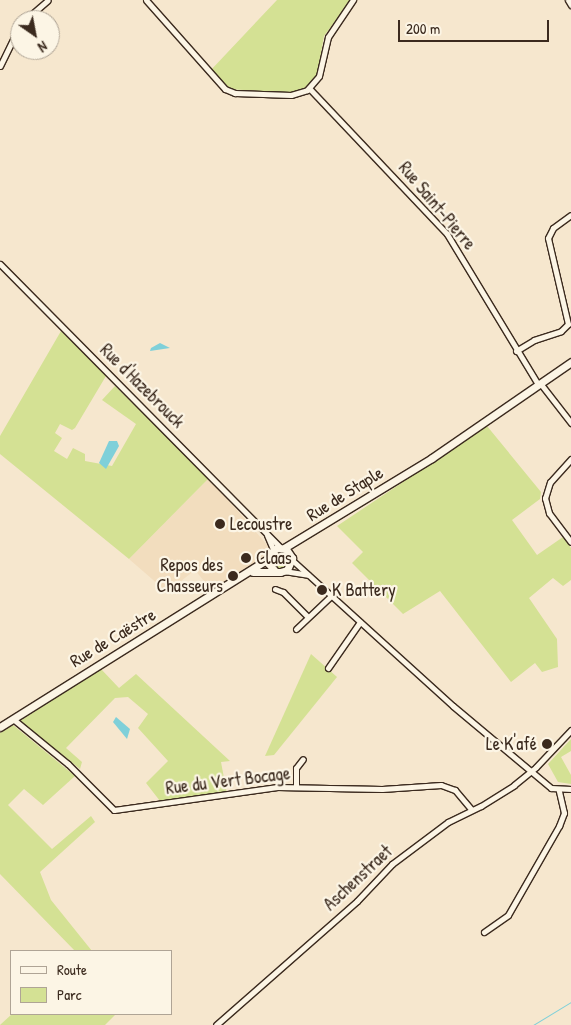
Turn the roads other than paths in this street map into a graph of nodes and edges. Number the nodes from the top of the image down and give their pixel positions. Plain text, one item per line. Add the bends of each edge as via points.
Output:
1 (48, 0) edge
2 (146, 0) edge
3 (353, 0) edge
4 (568, 0) edge
5 (571, 5) edge
6 (36, 10) edge
7 (10, 46) edge
8 (0, 66) edge
9 (310, 88) junction
10 (571, 215) edge
11 (0, 264) edge
12 (516, 351) junction
13 (571, 362) edge
14 (571, 367) edge
15 (541, 382) junction
16 (571, 423) edge
17 (571, 459) edge
18 (303, 538) junction
19 (571, 542) edge
20 (279, 548) junction
21 (292, 558) junction
22 (268, 559) junction
23 (275, 571) junction
24 (284, 572) junction
25 (243, 576) junction
26 (314, 578) junction
27 (275, 589) dead end
28 (332, 595) junction
29 (308, 617) junction
30 (360, 622) junction
31 (296, 629) dead end
32 (328, 668) dead end
33 (13, 719) junction
34 (0, 727) edge
35 (571, 730) edge
36 (303, 759) dead end
37 (532, 769) junction
38 (296, 786) junction
39 (571, 789) edge
40 (559, 791) junction
41 (472, 810) junction
42 (484, 932) dead end
43 (216, 1025) edge

1 - 6 street
2 - 9 street via 227,91 291,95
3 - 9 street via 328,37 322,69
4 - 5 street
7 - 8 street
9 - 12 street, Rue Saint-Pierre via 447,234
10 - 12 street via 553,228 548,238 568,324 561,331 534,340
11 - 20 street, Rue d'Hazebrouck via 263,528
12 - 15 street, Rue Saint-Pierre
13 - 15 main road, Rue de Staple
14 - 15 main road, Rue de Staple
15 - 16 street, Rue Saint-Pierre
15 - 18 main road, Rue de Staple via 403,476
17 - 19 street via 550,482 545,498 550,513
18 - 20 main road, Rue de Staple
18 - 21 main road, Rue de Staple
20 - 21 main road
20 - 22 main road
21 - 24 main road, Rue de Staple
21 - 26 street
22 - 23 main road
22 - 25 main road, Rue de Caëstre
23 - 24 main road, Rue de Caëstre
23 - 25 main road, Rue de Caëstre
24 - 26 street via 298,571
25 - 33 main road, Rue de Caëstre
26 - 28 street
27 - 29 street via 284,592
28 - 29 street
28 - 30 street
29 - 31 street
30 - 32 street
30 - 37 street via 458,710
33 - 34 main road, Rue de Caëstre
33 - 38 street, Rue du Vert Bocage via 68,764 114,810
35 - 37 street, Aschenstraet
36 - 38 street via 296,768
37 - 40 street via 551,788
37 - 41 street, Aschenstraet via 514,785
38 - 41 street, Rue du Vert Bocage via 382,788 444,785 460,794
39 - 40 street
40 - 42 street via 564,813 559,826 508,915
41 - 43 street, Aschenstraet via 444,824 392,864 357,901

